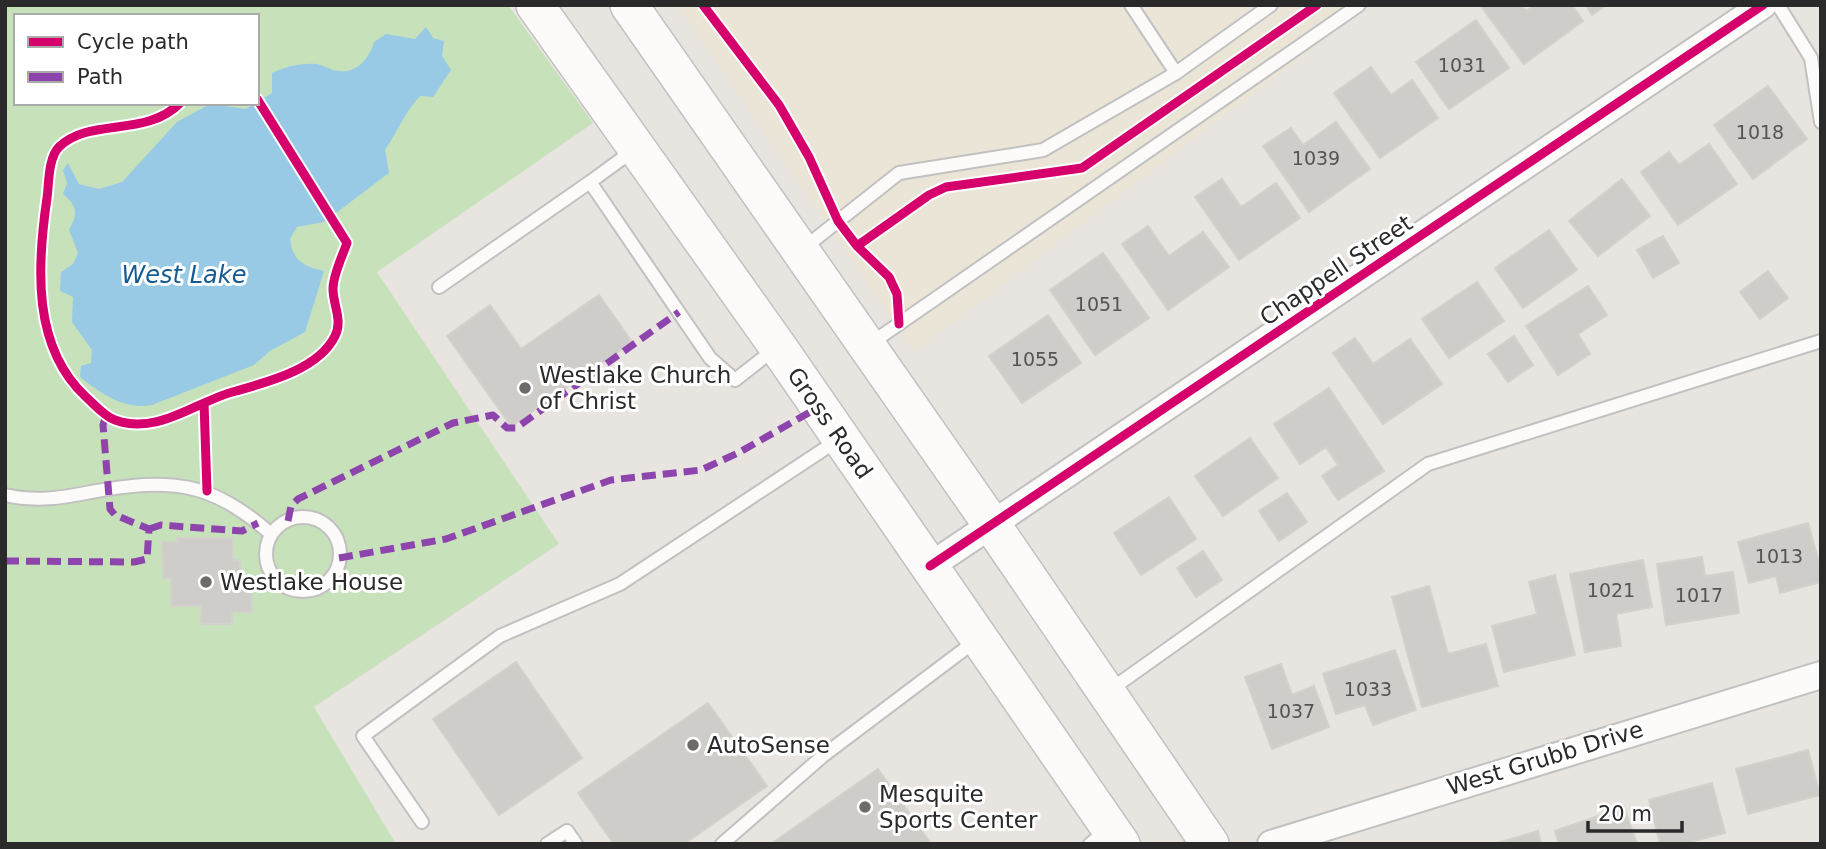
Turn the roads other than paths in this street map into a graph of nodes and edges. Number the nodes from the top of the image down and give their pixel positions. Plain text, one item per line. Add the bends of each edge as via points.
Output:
1 (535, 5) edge
2 (629, 5) edge
3 (1131, 5) edge
4 (1271, 5) edge
5 (1359, 5) edge
6 (1763, 5) edge
7 (1778, 5) edge
8 (1252, 11) edge
9 (1176, 73) junction
10 (1821, 122) edge
11 (637, 147) junction
12 (590, 183) junction
13 (801, 251) junction
14 (439, 286) dead end
15 (1821, 341) edge
16 (867, 346) junction
17 (778, 347) junction
18 (841, 438) junction
19 (5, 495) edge
20 (992, 525) junction
21 (271, 534) junction
22 (930, 566) junction
23 (978, 639) junction
24 (1821, 675) edge
25 (1107, 692) junction
26 (422, 822) dead end
27 (1107, 839) edge
28 (547, 844) edge
29 (576, 844) edge
30 (722, 844) edge
31 (1210, 844) edge
32 (1270, 844) edge

1 - 11 main road, Gross Road
2 - 13 main road
3 - 9 lane
4 - 8 lane
5 - 16 lane
6 - 20 street, Chappell Street
7 - 10 lane via 1811,58
8 - 9 lane
9 - 13 lane via 1042,150 899,173
11 - 12 lane
11 - 17 main road, Gross Road
12 - 14 lane
12 - 17 lane via 710,358 735,380
13 - 16 main road
15 - 25 lane via 1428,464
16 - 20 main road
17 - 18 main road, Gross Road
18 - 22 main road, Gross Road
18 - 26 lane via 620,584 500,636 363,736
19 - 21 lane via 37,500 126,486 175,485 207,491 236,505
20 - 22 street, Chappell Street
20 - 25 main road
21 - 21 lane via 267,564 274,578 286,587 301,592 317,589 338,567 336,537 312,518 282,523
22 - 23 main road, Gross Road
23 - 27 main road, Gross Road
23 - 30 lane via 824,755
24 - 32 street, West Grubb Drive
25 - 31 main road
28 - 29 lane via 567,831

